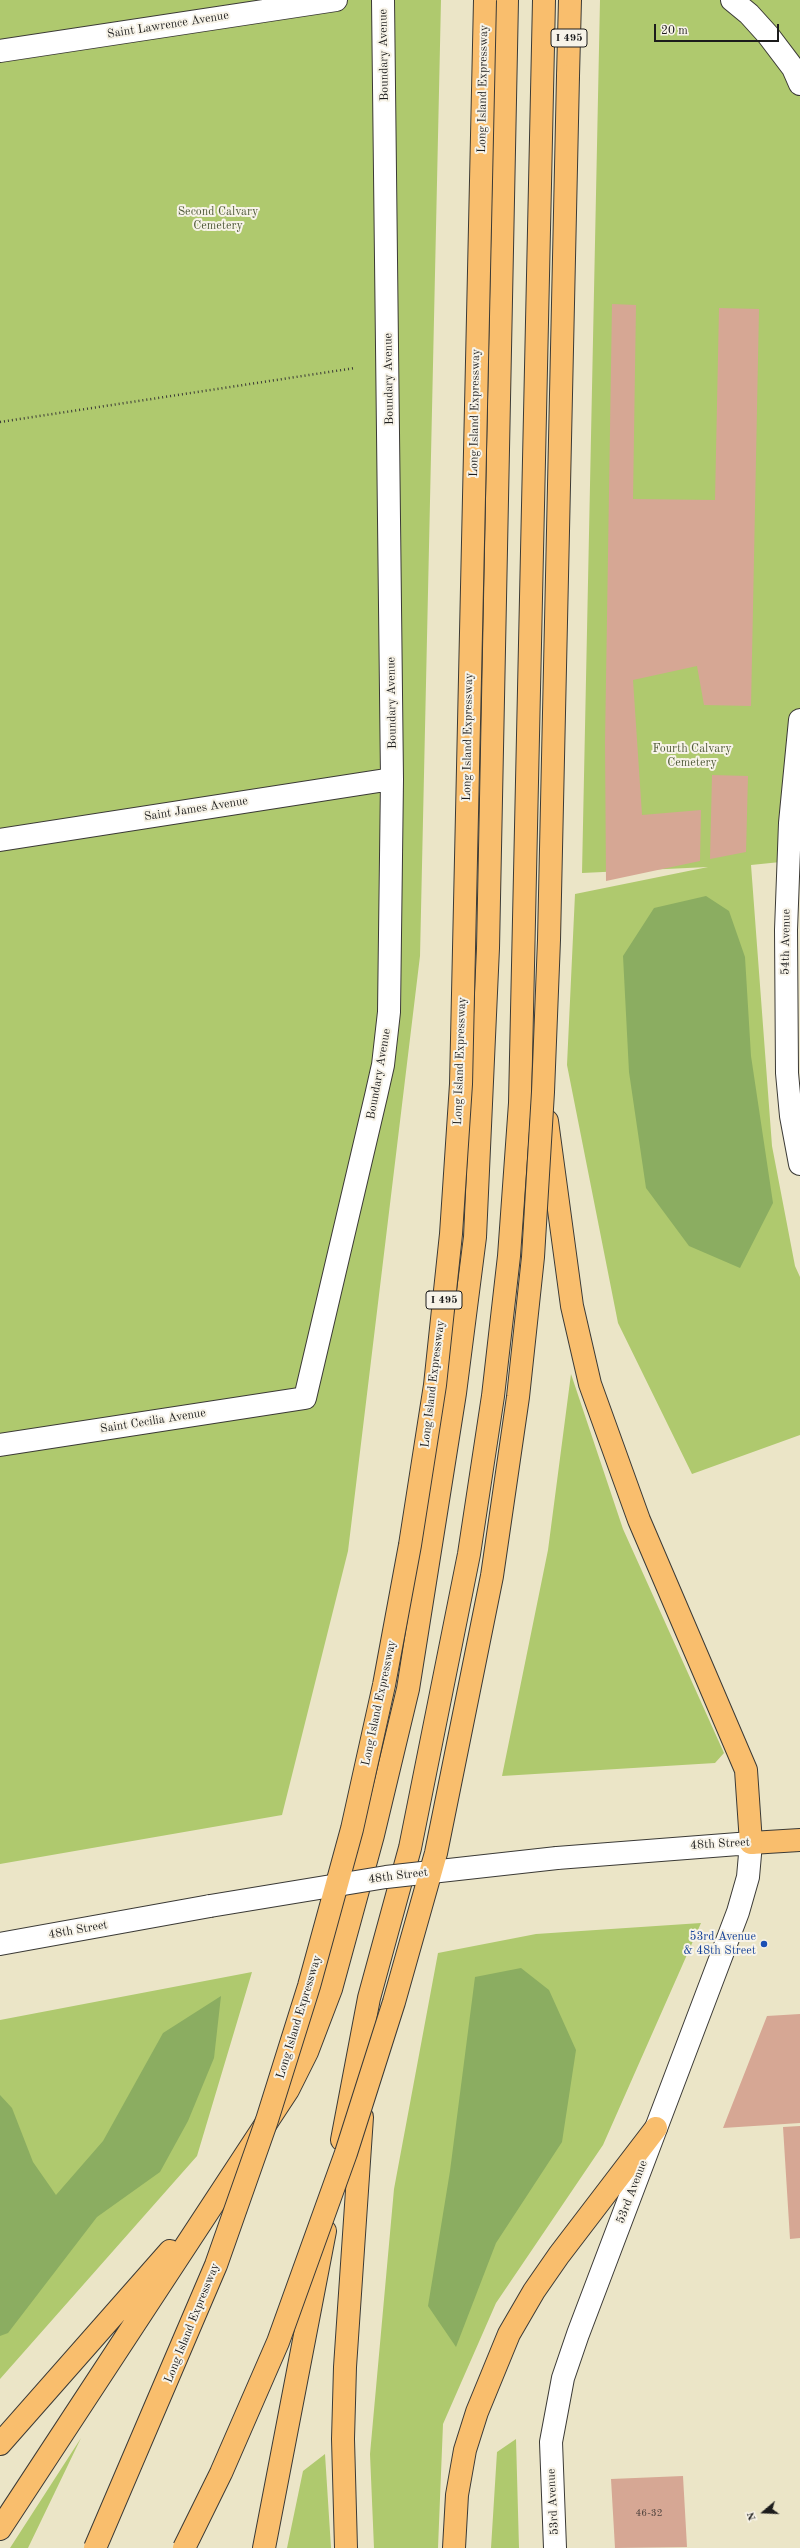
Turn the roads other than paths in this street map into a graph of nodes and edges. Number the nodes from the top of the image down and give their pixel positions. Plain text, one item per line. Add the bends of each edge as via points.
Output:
1 (336, 0) edge
2 (383, 0) edge
3 (485, 0) edge
4 (507, 0) edge
5 (544, 0) edge
6 (570, 0) edge
7 (732, 0) edge
8 (0, 51) edge
9 (798, 73) edge
10 (800, 720) edge
11 (392, 779) junction
12 (0, 840) edge
13 (794, 894) edge
14 (523, 949) junction
15 (800, 1164) edge
16 (305, 1398) joint
17 (0, 1445) edge
18 (800, 1840) edge
19 (751, 1843) junction
20 (0, 1944) edge
21 (370, 1998) junction
22 (656, 2128) junction
23 (222, 2192) junction
24 (0, 2444) edge
25 (0, 2529) edge
26 (95, 2548) edge
27 (184, 2548) edge
28 (264, 2548) edge
29 (346, 2548) edge
30 (454, 2548) edge
31 (555, 2548) edge

1 - 8 street, Saint Lawrence Avenue
2 - 11 street, Boundary Avenue
3 - 26 main road, Long Island Expressway / I 495, bridge via 461,1084 435,1385 384,1685 352,1829 309,1986 268,2120 216,2265
4 - 23 main road via 483,1078 475,1237 455,1393 408,1689 373,1835 331,1989 318,2026 288,2090
5 - 14 main road
6 - 27 main road, I 495, bridge via 544,1092 532,1264 518,1397 492,1576 436,1853 394,2002 354,2130 278,2342 221,2473
7 - 9 street via 768,35
10 - 13 street, 54th Avenue via 790,823
11 - 12 street, Saint James Avenue
11 - 16 street, Boundary Avenue via 387,1040
13 - 15 street, 54th Avenue via 787,1073 791,1116
14 - 19 main road via 580,1349 639,1520 746,1770
14 - 21 main road via 520,1103 509,1256 493,1396 469,1554 441,1699 410,1848
16 - 17 street, Saint Cecilia Avenue
18 - 19 main road, 48th Street
19 - 20 street, 48th Street, bridge via 557,1858 386,1877
19 - 22 street, 53rd Avenue via 751,1861 744,1896
21 - 28 main road
21 - 29 main road via 345,2367 343,2439
22 - 30 main road via 558,2255 509,2334 476,2412 465,2450 457,2494
22 - 31 street, 53rd Avenue via 563,2378 551,2442
23 - 24 main road
23 - 25 main road

